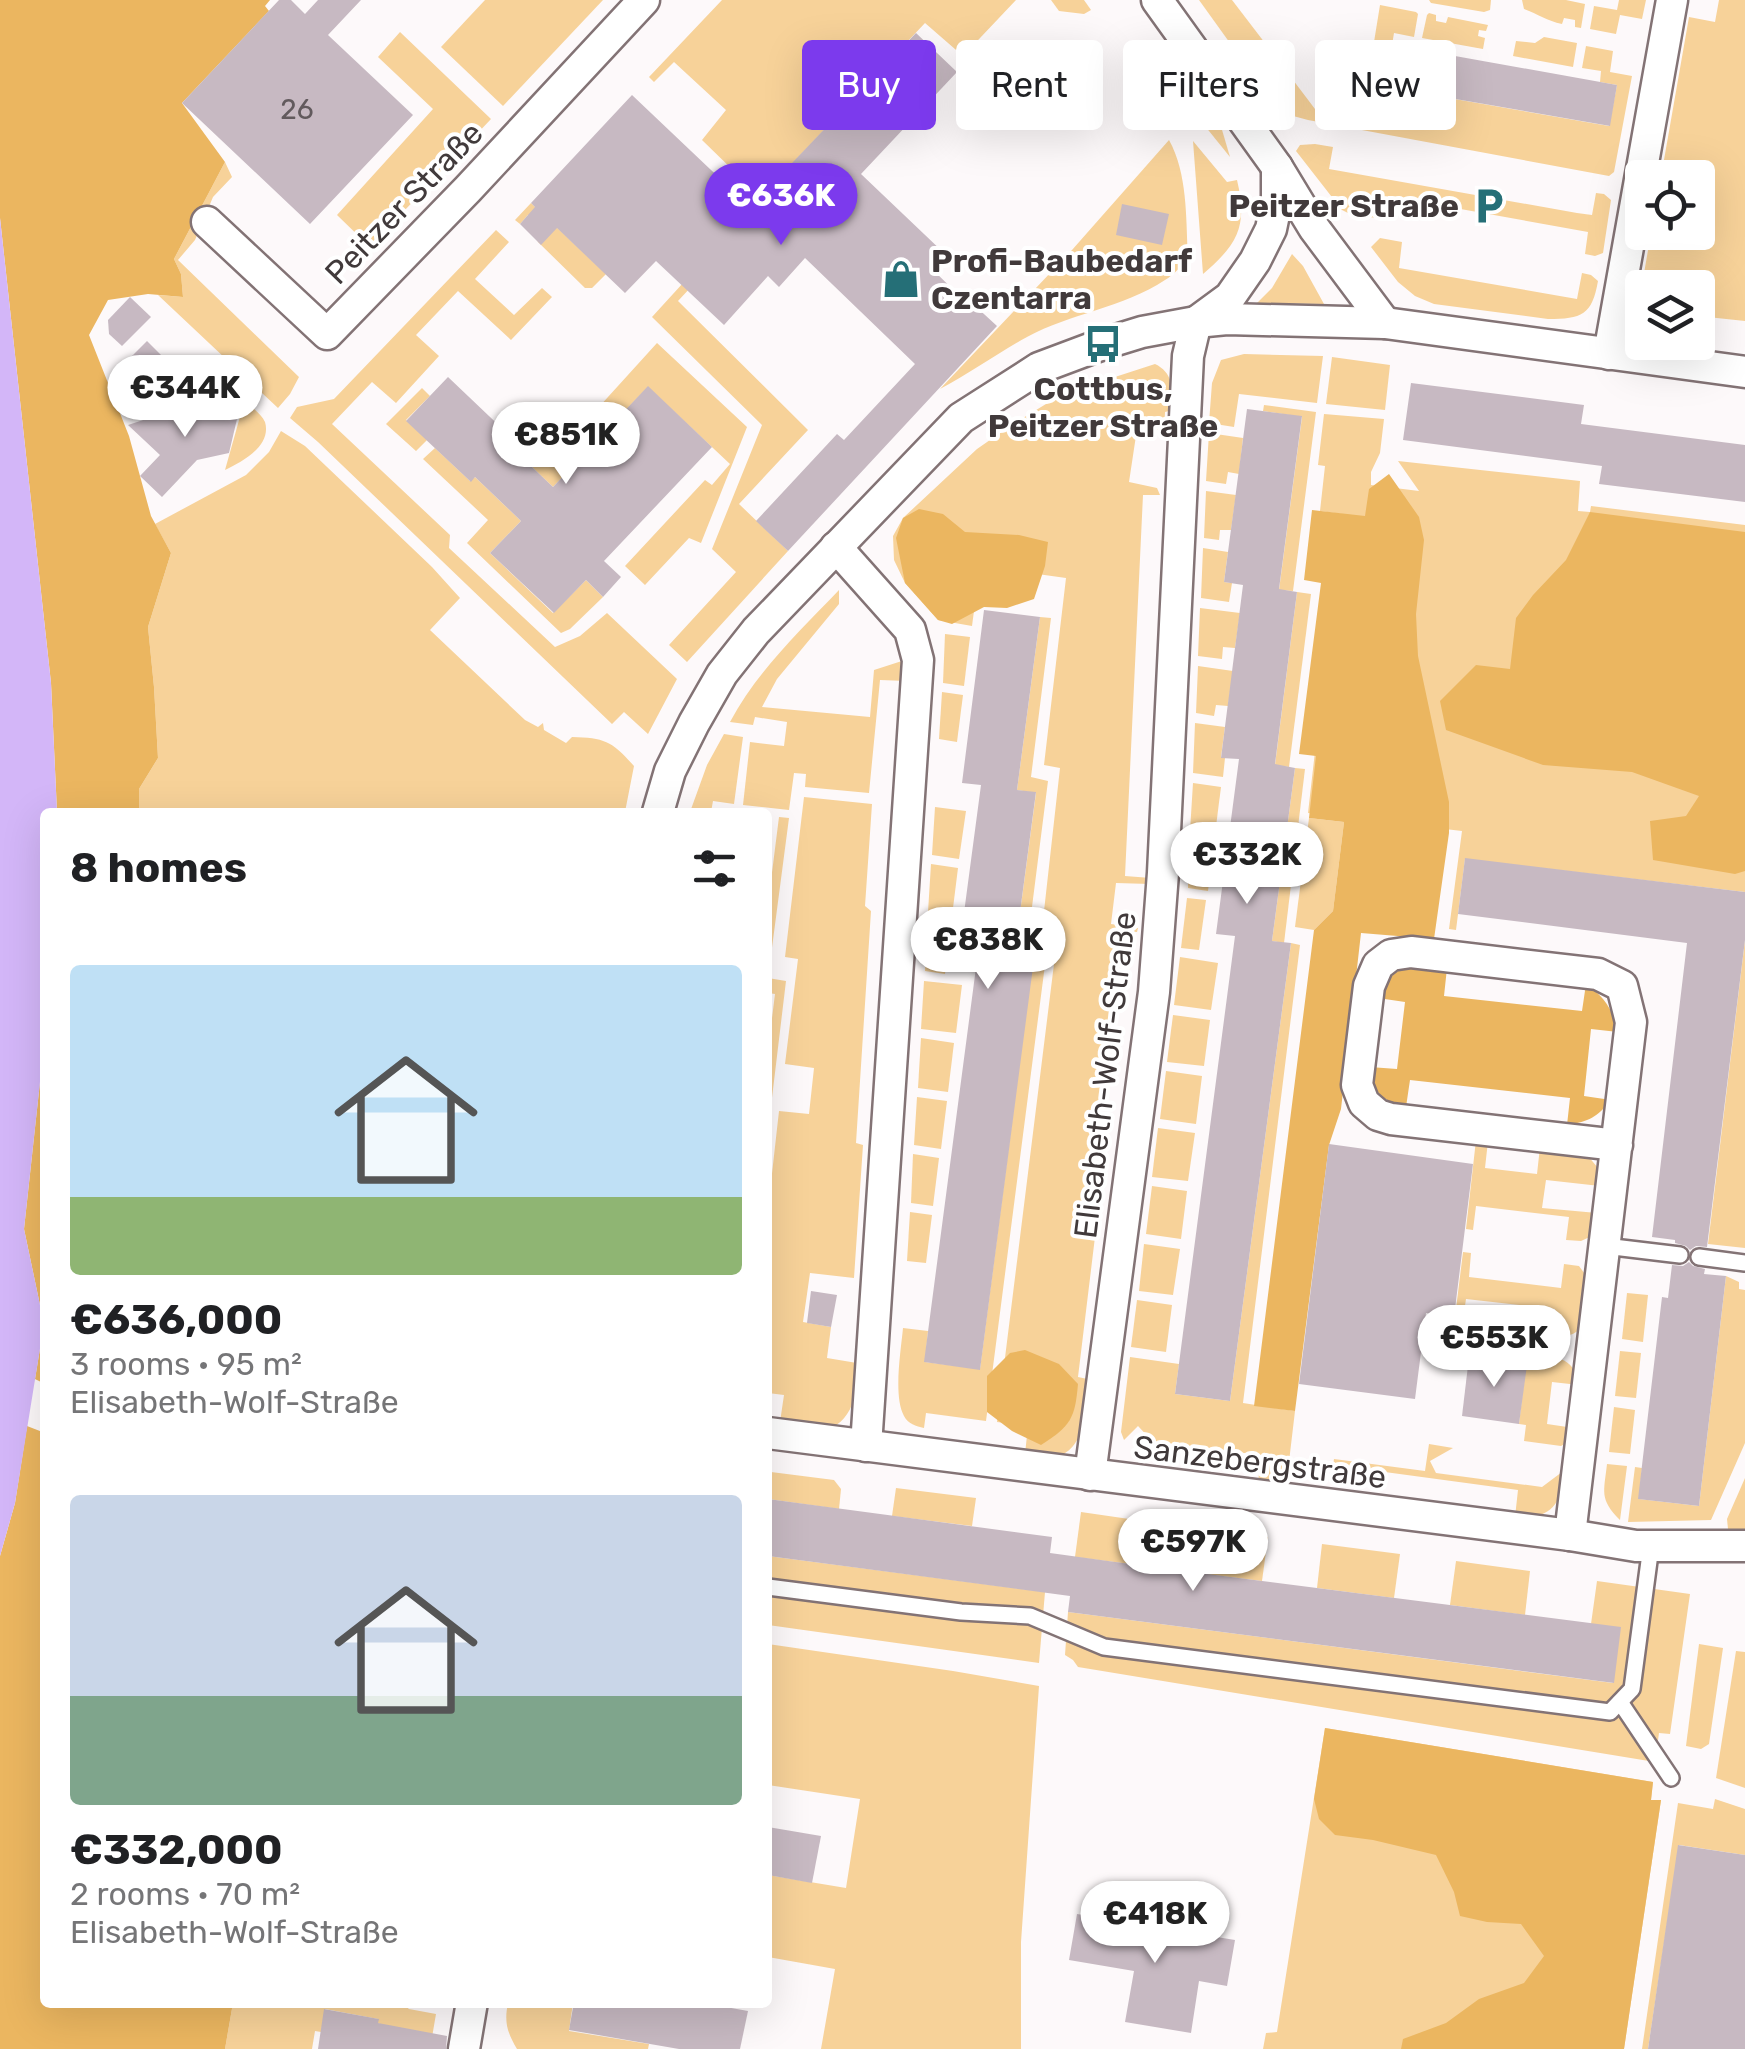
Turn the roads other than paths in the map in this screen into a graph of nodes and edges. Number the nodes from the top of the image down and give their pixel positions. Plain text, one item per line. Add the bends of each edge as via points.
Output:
1 (644, 0) edge
2 (1157, 0) edge
3 (1672, 0) edge
4 (1277, 167) junction
5 (206, 222) dead end
6 (1196, 322) junction
7 (1384, 323) junction
8 (1610, 354) junction
9 (1745, 372) edge
10 (836, 547) junction
11 (659, 808) edge
12 (1617, 1144) junction
13 (1606, 1246) junction
14 (1680, 1255) dead end
15 (1699, 1257) dead end
16 (1745, 1263) edge
17 (772, 1434) edge
18 (866, 1446) junction
19 (1090, 1476) junction
20 (1570, 1536) junction
21 (1650, 1546) junction
22 (1745, 1546) edge
23 (772, 1587) edge
24 (1620, 1702) junction
25 (1671, 1778) dead end
26 (471, 2008) edge
27 (464, 2049) edge

1 - 5 street, Peitzer Straße via 327,334
2 - 4 street
3 - 8 street
4 - 6 street via 1274,214 1255,261 1230,296
4 - 7 street
6 - 7 street
6 - 10 street via 1142,332 1039,368 961,418
6 - 19 street, Elisabeth-Wolf-Straße via 1188,356 1154,992
7 - 8 street
8 - 9 street
10 - 11 street via 722,674 670,771
10 - 18 street via 910,630 918,660
12 - 12 street via 1632,1022 1622,986 1598,974 1440,954 1391,955 1378,964 1369,986 1357,1085 1378,1115
12 - 13 street
13 - 14 lane
13 - 20 street
15 - 16 lane
17 - 18 street, Sanzebergstraße
18 - 19 street, Sanzebergstraße
19 - 20 street, Sanzebergstraße
20 - 21 street, Sanzebergstraße
21 - 22 street, Sanzebergstraße
21 - 24 lane via 1632,1689
23 - 24 lane via 1030,1616 1104,1647 1610,1712
24 - 25 lane
26 - 27 street

